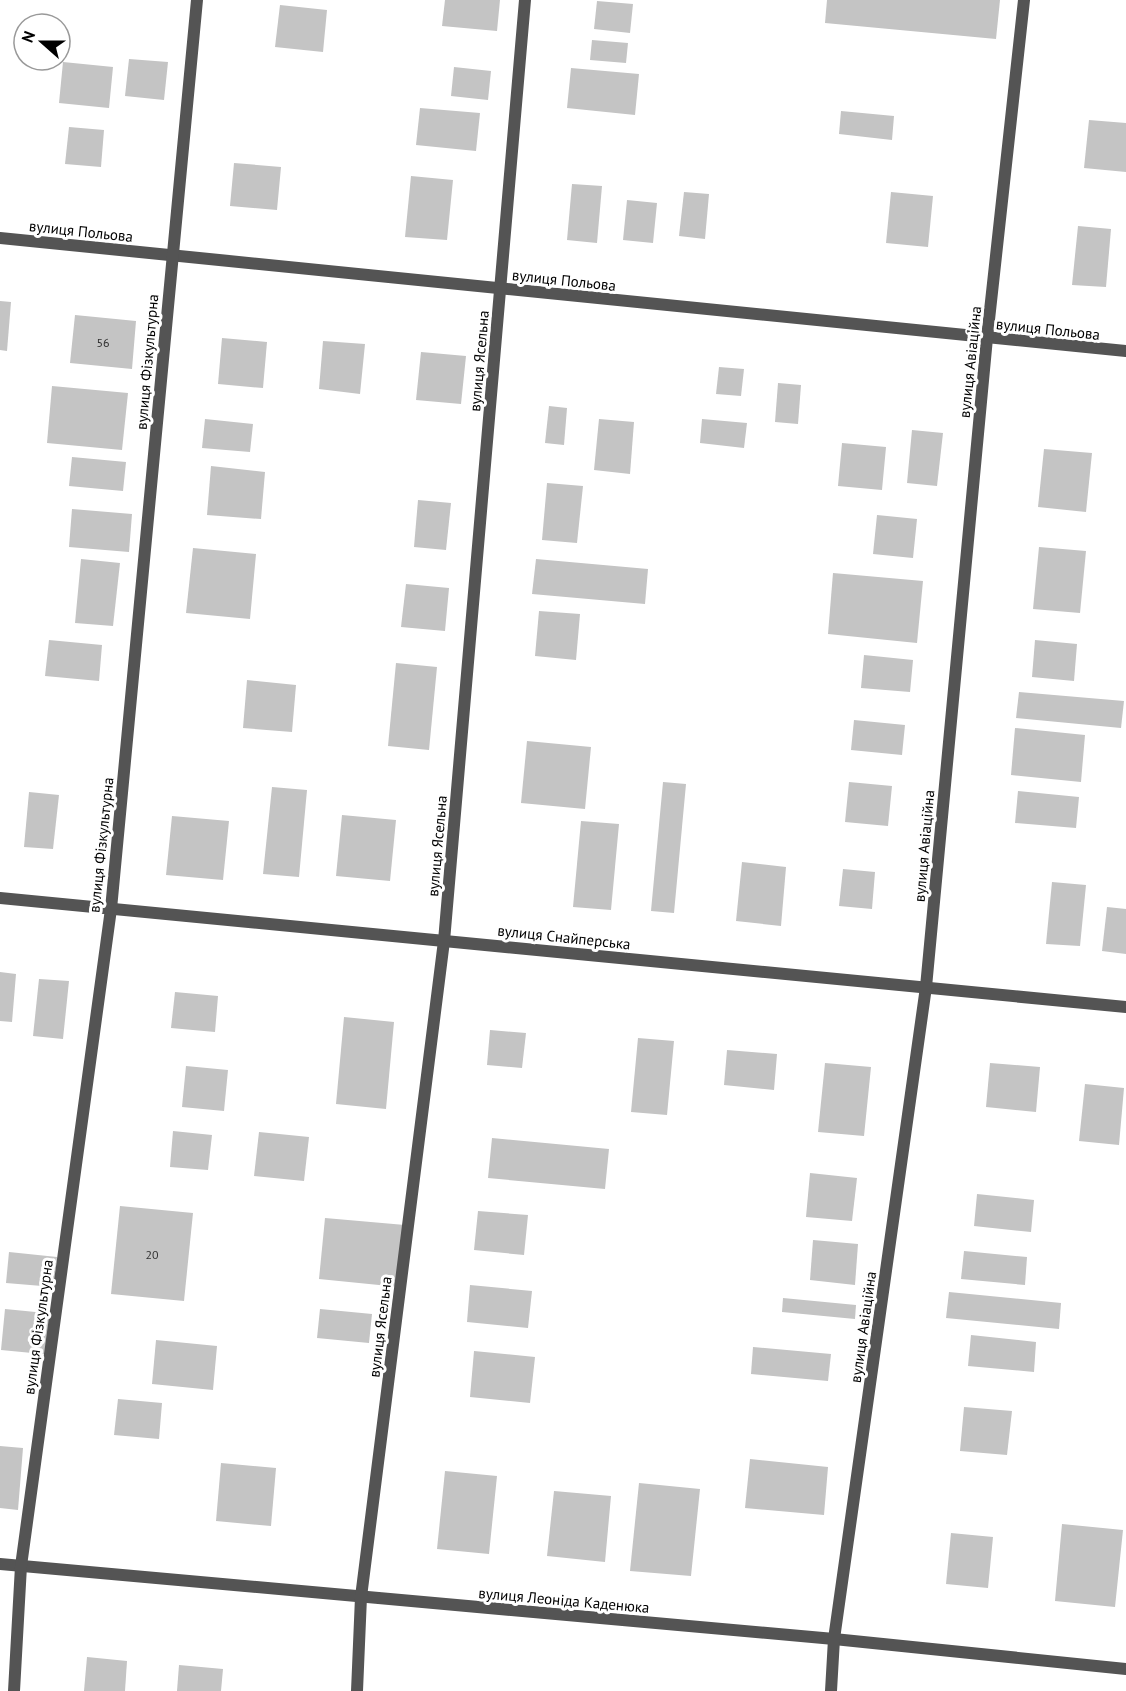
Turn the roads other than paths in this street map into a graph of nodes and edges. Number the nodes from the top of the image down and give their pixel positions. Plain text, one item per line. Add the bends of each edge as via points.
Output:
1 (196, 0) edge
2 (525, 0) edge
3 (1024, 0) edge
4 (0, 238) edge
5 (172, 256) junction
6 (500, 289) junction
7 (987, 338) junction
8 (1126, 351) edge
9 (0, 898) edge
10 (111, 909) junction
11 (444, 941) junction
12 (926, 987) junction
13 (1126, 1007) edge
14 (0, 1563) edge
15 (21, 1566) junction
16 (361, 1598) junction
17 (834, 1639) junction
18 (1126, 1669) edge
19 (14, 1691) edge
20 (357, 1691) edge
21 (831, 1691) edge

1 - 5 street, вулиця Фізкультурна
2 - 6 street, вулиця Ясельна
3 - 7 street, вулиця Авіаційна
4 - 5 street, вулиця Польова
5 - 6 street, вулиця Польова
5 - 10 street, вулиця Фізкультурна
6 - 7 street, вулиця Польова
6 - 11 street, вулиця Ясельна
7 - 8 street, вулиця Польова
7 - 12 street, вулиця Авіаційна
9 - 10 street, вулиця Снайперська
10 - 11 street, вулиця Снайперська
10 - 15 street, вулиця Фізкультурна
11 - 12 street, вулиця Снайперська
11 - 16 street, вулиця Ясельна
12 - 13 street, вулиця Снайперська
12 - 17 street, вулиця Авіаційна
14 - 15 street, вулиця Леоніда Каденюка
15 - 16 street, вулиця Леоніда Каденюка
15 - 19 street, вулиця Фізкультурна
16 - 17 street, вулиця Леоніда Каденюка
16 - 20 street, вулиця Ясельна
17 - 18 street, вулиця Леоніда Каденюка
17 - 21 street, вулиця Авіаційна

